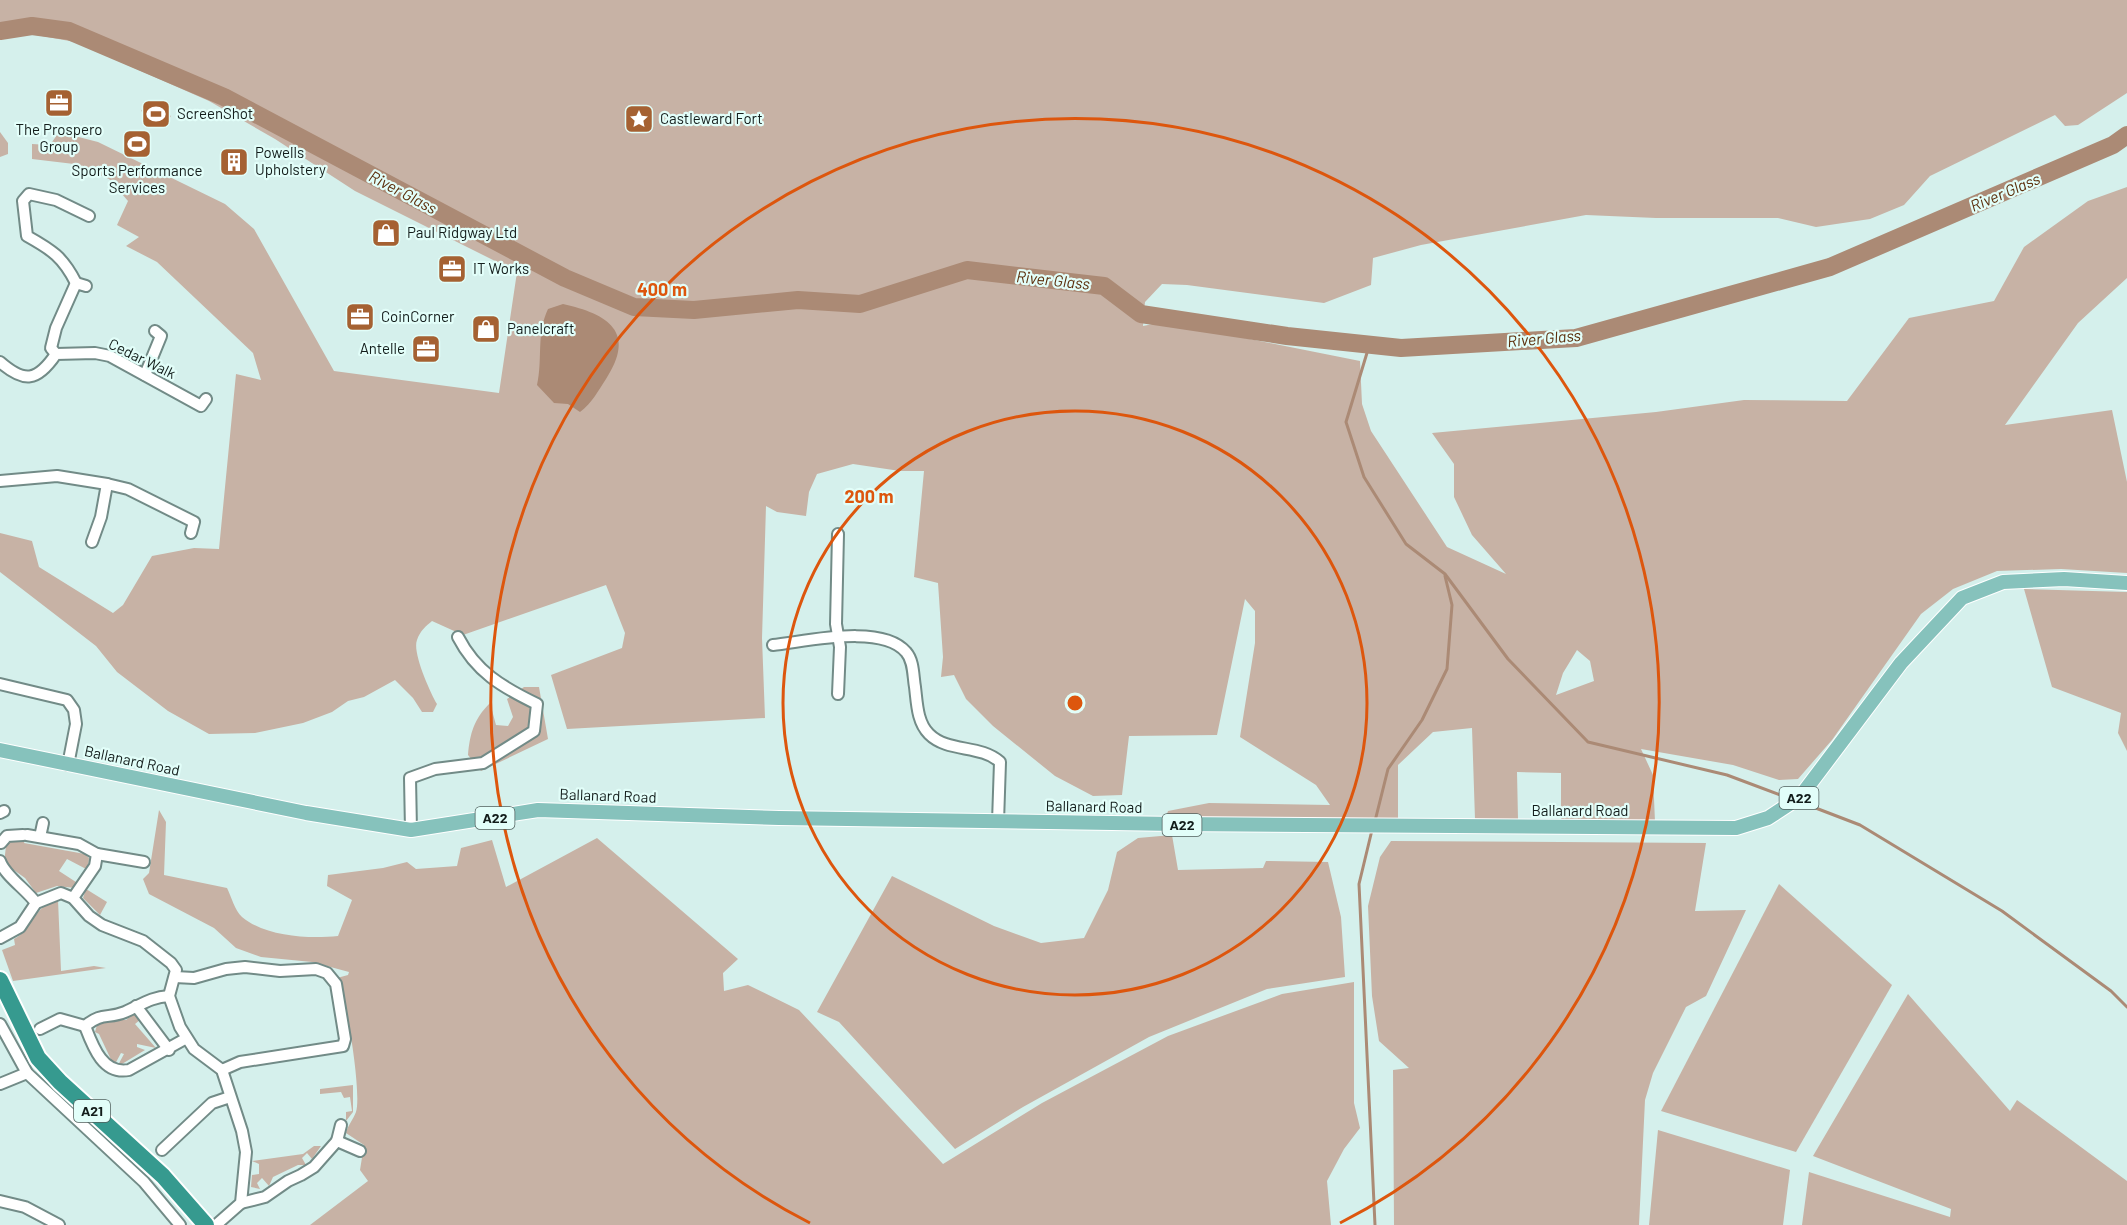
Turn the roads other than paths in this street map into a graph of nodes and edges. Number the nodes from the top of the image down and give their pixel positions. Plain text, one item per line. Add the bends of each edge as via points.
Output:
1 (89, 216) dead end
2 (161, 335) dead end
3 (56, 354) junction
4 (0, 362) edge
5 (145, 375) junction
6 (206, 399) dead end
7 (0, 481) edge
8 (107, 484) junction
9 (191, 533) dead end
10 (838, 534) dead end
11 (92, 542) dead end
12 (2127, 583) edge
13 (838, 635) junction
14 (458, 637) dead end
15 (773, 645) dead end
16 (0, 684) edge
17 (838, 694) dead end
18 (0, 750) edge
19 (68, 765) junction
20 (998, 822) junction
21 (43, 823) dead end
22 (411, 830) junction
23 (40, 837) junction
24 (0, 842) edge
25 (0, 848) edge
26 (97, 854) junction
27 (0, 861) edge
28 (144, 862) dead end
29 (74, 898) junction
30 (36, 903) junction
31 (0, 938) edge
32 (175, 977) junction
33 (0, 980) edge
34 (169, 996) junction
35 (136, 1006) junction
36 (0, 1024) edge
37 (85, 1026) junction
38 (46, 1028) dead end
39 (185, 1039) junction
40 (170, 1050) junction
41 (222, 1070) junction
42 (27, 1073) junction
43 (0, 1084) edge
44 (230, 1097) junction
45 (341, 1125) dead end
46 (337, 1141) junction
47 (162, 1150) dead end
48 (360, 1152) dead end
49 (0, 1201) edge
50 (241, 1203) junction
51 (59, 1225) edge
52 (180, 1225) edge
53 (206, 1225) edge
54 (216, 1225) edge

1 - 3 street via 56,200 29,195 23,201 22,236 52,250 81,285 56,328 51,348
2 - 5 street
3 - 4 street via 38,372 26,377 17,377
3 - 5 street, Cedar Walk via 110,356
5 - 6 street, Cedar Walk via 201,406
7 - 8 street via 57,476
8 - 9 street via 129,489 194,522
8 - 11 street via 102,517
10 - 13 street
12 - 20 main road, Ballanard Road / A22 via 2064,579 2003,582 1962,598 1901,663 1800,797 1768,818 1736,828
13 - 15 street
13 - 17 street
13 - 20 street via 881,640 905,651 911,662 920,721 929,735 941,742 990,753 1000,762
14 - 22 street via 468,656 495,683 537,704 537,719 534,731 483,763 435,769 410,778
16 - 19 street via 67,700 74,710 76,724
18 - 19 main road, Ballanard Road / A22
19 - 22 main road, Ballanard Road / A22
20 - 22 main road, Ballanard Road / A22 via 538,810
21 - 23 street
23 - 24 street via 8,836
23 - 26 street via 79,844
24 - 25 street
26 - 28 street
26 - 29 street via 95,866
27 - 30 street
29 - 30 street via 55,893
29 - 32 street via 95,921 137,937 171,963
30 - 31 street via 20,927
32 - 34 street
32 - 41 street via 194,978 245,967 280,971 316,969 333,979 345,1039 343,1046 240,1062
33 - 53 highway, A21 via 38,1058 163,1176
34 - 35 street
34 - 39 street
35 - 37 street via 116,1015 96,1017
35 - 40 street
36 - 42 street
37 - 38 street via 60,1019
37 - 40 street via 110,1070 129,1070 156,1053
39 - 40 street
39 - 41 street
41 - 44 street
42 - 43 street
42 - 52 street via 144,1182
44 - 47 street via 212,1103 174,1143
44 - 50 street via 246,1152
45 - 46 street
46 - 48 street
46 - 50 street via 314,1167 265,1197
49 - 51 street via 25,1207
50 - 54 street

